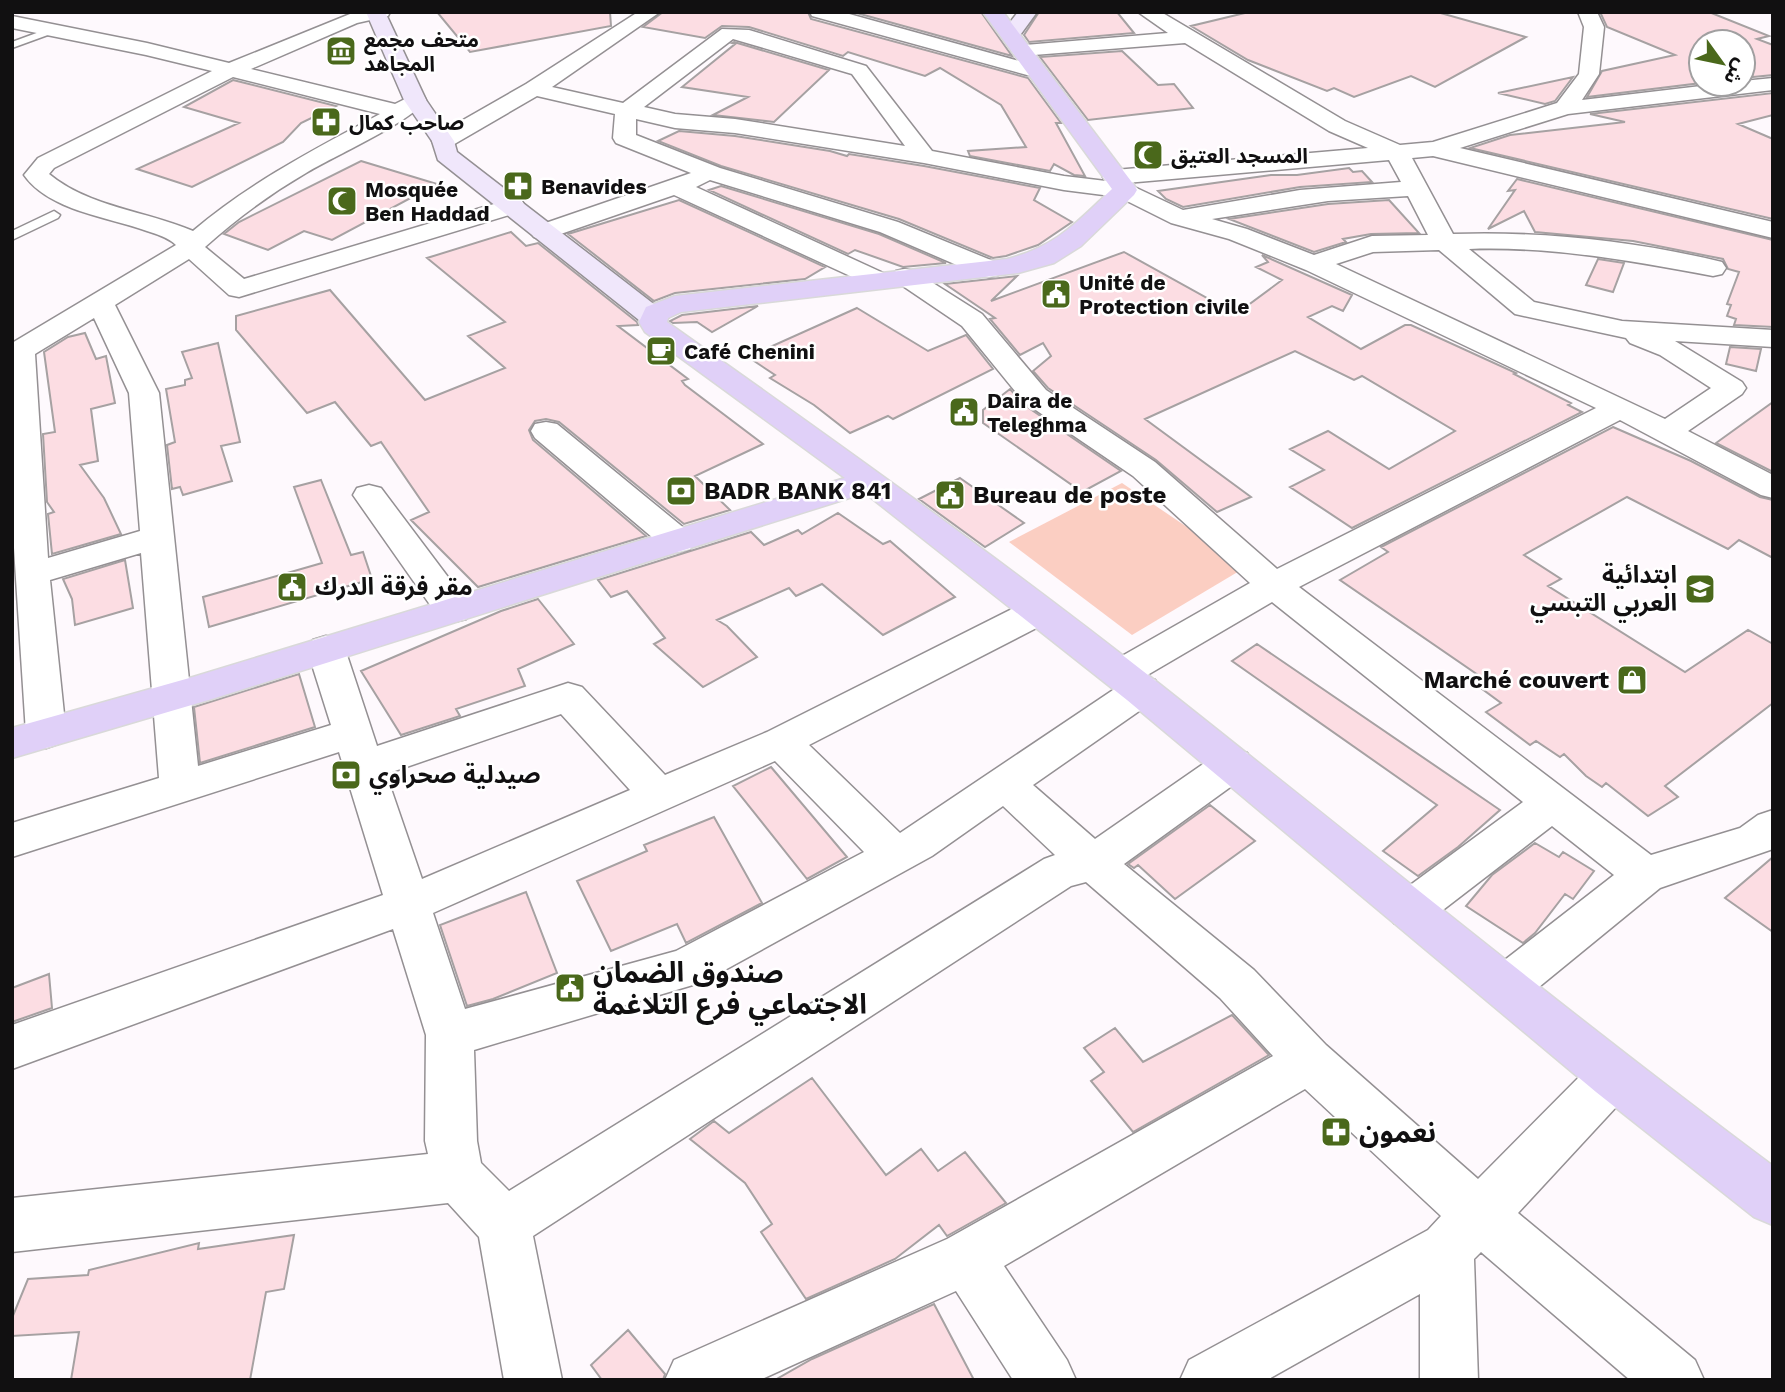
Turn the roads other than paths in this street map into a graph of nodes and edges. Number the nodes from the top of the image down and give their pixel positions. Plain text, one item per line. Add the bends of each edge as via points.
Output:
1 (377, 12) edge
2 (651, 12) edge
3 (819, 12) edge
4 (992, 12) edge
5 (1028, 12) edge
6 (1147, 12) edge
7 (1587, 12) edge
8 (12, 22) edge
9 (53, 30) junction
10 (1189, 37) junction
11 (1016, 42) junction
12 (12, 45) edge
13 (231, 70) junction
14 (1034, 71) junction
15 (1773, 84) edge
16 (534, 89) junction
17 (407, 106) junction
18 (1565, 108) junction
19 (626, 111) junction
20 (443, 141) junction
21 (1433, 149) junction
22 (1397, 152) junction
23 (924, 156) junction
24 (712, 173) junction
25 (1120, 184) junction
26 (676, 187) junction
27 (1420, 197) junction
28 (513, 206) junction
29 (54, 215) dead end
30 (1369, 215) dead end
31 (1180, 218) junction
32 (1290, 226) dead end
33 (1773, 230) edge
34 (543, 232) junction
35 (1238, 234) junction
36 (12, 236) edge
37 (1444, 241) junction
38 (190, 247) junction
39 (1315, 264) junction
40 (1713, 268) dead end
41 (989, 269) junction
42 (893, 279) junction
43 (100, 303) junction
44 (654, 318) junction
45 (1622, 329) junction
46 (1773, 339) edge
47 (16, 353) edge
48 (1620, 408) junction
49 (546, 431) dead end
50 (1666, 432) junction
51 (870, 481) junction
52 (1773, 488) edge
53 (369, 495) dead end
54 (157, 537) junction
55 (678, 541) junction
56 (32, 574) junction
57 (1274, 585) junction
58 (453, 610) junction
59 (1039, 611) junction
60 (326, 649) junction
61 (1131, 682) junction
62 (172, 696) junction
63 (29, 738) edge
64 (781, 742) junction
65 (358, 750) junction
66 (1233, 764) junction
67 (1005, 784) junction
68 (180, 787) junction
69 (659, 795) junction
70 (1552, 803) junction
71 (12, 840) edge
72 (1767, 840) edge
73 (896, 856) junction
74 (1093, 863) junction
75 (1645, 875) junction
76 (407, 905) junction
77 (1410, 910) junction
78 (1505, 987) junction
79 (450, 1035) junction
80 (12, 1047) edge
81 (1309, 1061) junction
82 (1613, 1076) junction
83 (458, 1176) junction
84 (1773, 1199) edge
85 (504, 1224) junction
86 (12, 1225) edge
87 (1463, 1232) junction
88 (966, 1258) junction
89 (533, 1380) edge
90 (694, 1380) edge
91 (1047, 1380) edge
92 (1209, 1380) edge
93 (1448, 1380) edge
94 (1675, 1380) edge

1 - 13 street
1 - 17 street
2 - 16 street via 613,26
3 - 14 street
4 - 11 main road
5 - 11 street
6 - 10 street
7 - 18 street via 1594,27 1589,75
8 - 9 street
9 - 12 lane
9 - 13 street
10 - 11 street
10 - 22 street via 1337,126
11 - 14 main road
13 - 17 street
13 - 38 street via 46,163 36,176 69,198 172,230 187,238
14 - 25 main road
15 - 18 street
16 - 19 street
16 - 20 street
17 - 20 street
17 - 38 street via 295,169 229,213
18 - 21 street
19 - 23 street
19 - 23 street via 729,33 749,36 859,70
19 - 24 street via 624,138
20 - 28 street via 446,155
21 - 22 street
21 - 33 street
22 - 25 street
22 - 27 street
23 - 25 street via 1064,183
24 - 26 street
24 - 41 street via 889,227
25 - 31 street
25 - 41 main road via 1072,241 1045,257
26 - 34 street
26 - 42 street
27 - 30 street
27 - 31 street via 1375,189 1241,205
27 - 37 street
28 - 34 street
28 - 38 street via 239,289
29 - 36 lane
31 - 35 street
32 - 35 street
34 - 44 street
35 - 39 street
37 - 39 street via 1372,244
37 - 40 street via 1583,246
37 - 45 street via 1525,307
38 - 43 street
39 - 48 street
41 - 42 main road
42 - 44 main road via 675,304
42 - 57 street via 972,320 1034,396 1144,469
43 - 47 street
43 - 54 street via 144,393
44 - 51 main road via 660,330
45 - 46 street
45 - 50 street via 1670,349 1731,388
47 - 56 street
48 - 50 street
48 - 57 street
49 - 55 street
50 - 52 street
51 - 55 main road
51 - 59 main road
53 - 58 street
54 - 56 street
54 - 62 street
55 - 58 main road
56 - 63 street
57 - 61 street
57 - 70 street
58 - 60 main road
59 - 61 main road
59 - 64 street
60 - 62 main road
60 - 65 street
61 - 66 main road
61 - 67 street
62 - 63 main road
62 - 68 street
64 - 69 street
64 - 73 street
65 - 68 street
65 - 69 street via 568,697
65 - 76 street
66 - 74 street
66 - 77 main road
67 - 73 street
67 - 74 street
68 - 71 street
69 - 76 street
70 - 75 street
70 - 77 street
72 - 75 street
73 - 79 street via 687,968
74 - 81 street via 1237,984
74 - 85 street via 1059,871
75 - 78 street
76 - 79 street
76 - 80 street
77 - 78 main road
78 - 82 main road
79 - 83 street via 451,1141
81 - 87 street
81 - 88 street
82 - 84 main road
82 - 87 street
83 - 85 street
83 - 86 street
85 - 89 street
87 - 92 street
87 - 93 street
87 - 94 street
88 - 90 street
88 - 91 street

